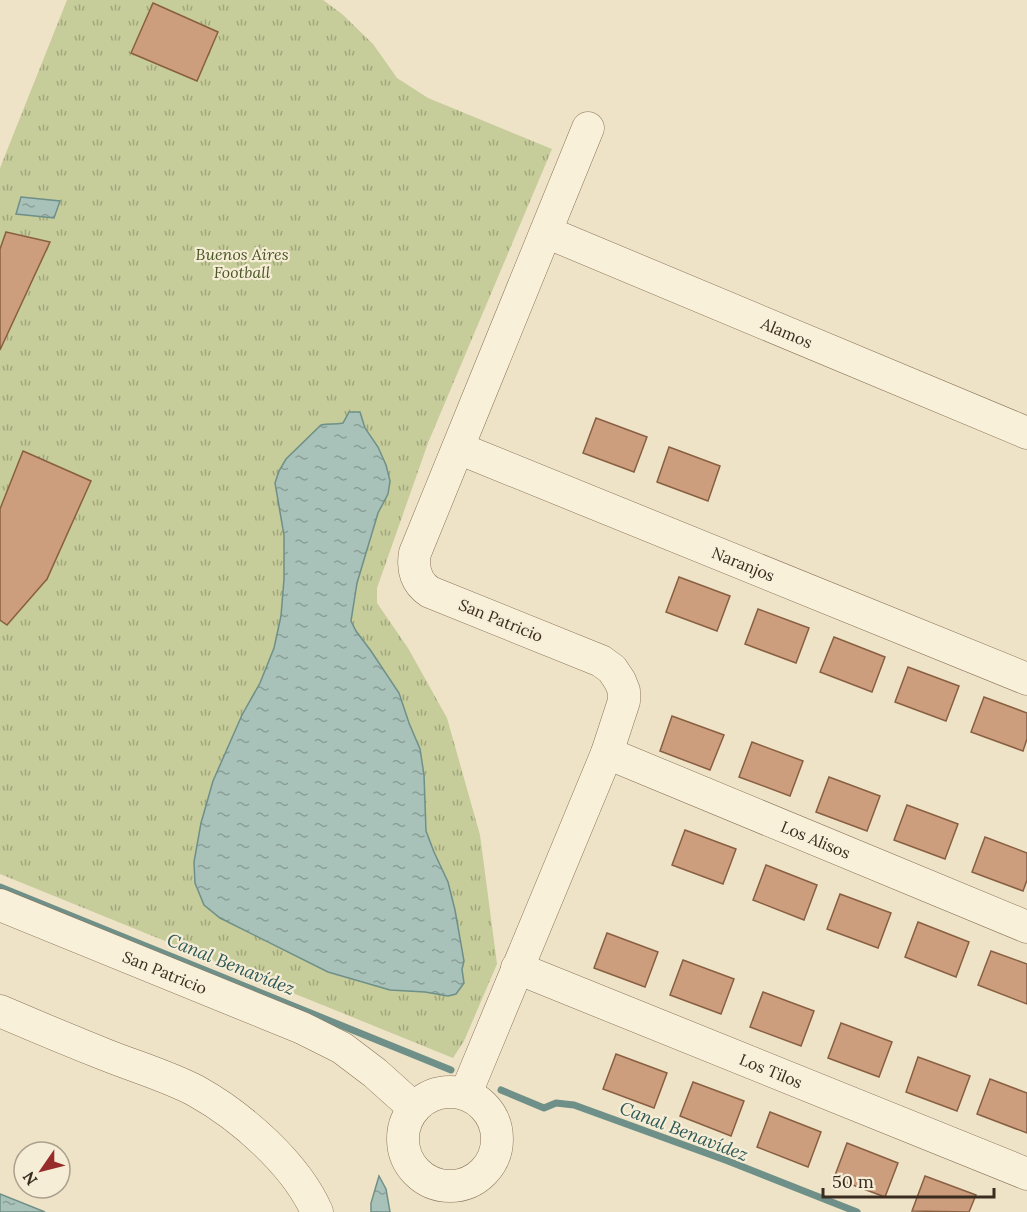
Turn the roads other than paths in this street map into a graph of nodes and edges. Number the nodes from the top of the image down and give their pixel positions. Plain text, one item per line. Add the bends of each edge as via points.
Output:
1 (588, 128) dead end
2 (546, 232) junction
3 (1027, 433) edge
4 (458, 448) junction
5 (1027, 679) edge
6 (607, 753) junction
7 (0, 905) edge
8 (1027, 927) edge
9 (517, 968) junction
10 (0, 1011) edge
11 (465, 1093) junction
12 (414, 1108) junction
13 (1027, 1174) edge
14 (317, 1212) edge

1 - 2 street, San Patricio
2 - 3 street, Alamos
2 - 4 street, San Patricio
4 - 5 street, Naranjos
4 - 6 street, San Patricio via 415,553 417,579 430,592 612,669 624,691 624,701
6 - 8 street, Los Alisos
6 - 9 street, San Patricio
7 - 12 street, San Patricio via 302,1028 342,1048
9 - 11 street, San Patricio
9 - 13 street, Los Tilos
10 - 14 street via 171,1080 225,1109 261,1137 306,1190
11 - 12 street via 433,1094
11 - 12 street via 490,1111 498,1140 488,1168 464,1185 434,1184 409,1163 403,1131

